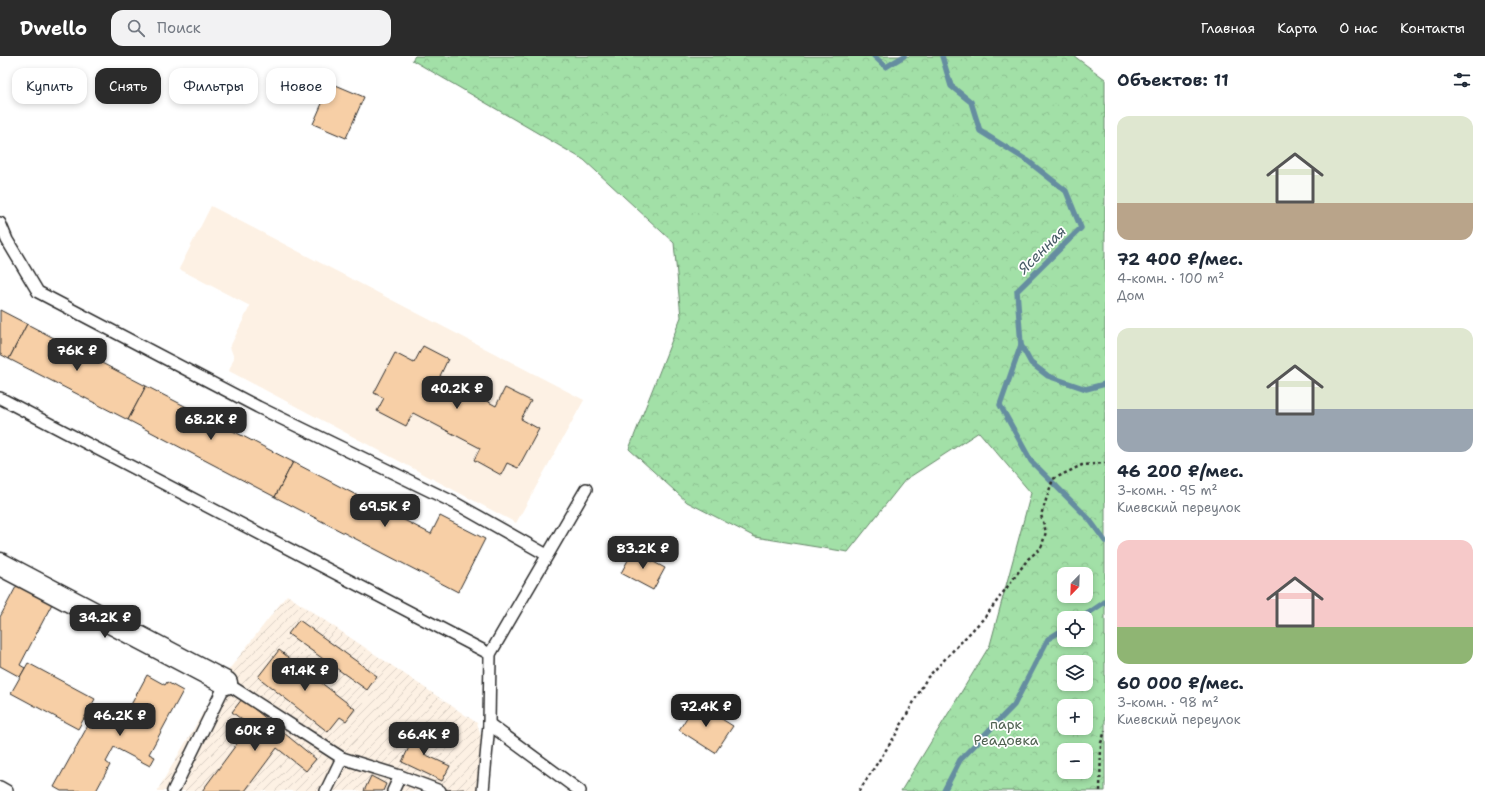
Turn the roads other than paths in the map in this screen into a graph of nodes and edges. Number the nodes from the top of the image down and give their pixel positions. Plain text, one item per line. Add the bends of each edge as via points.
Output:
1 (0, 223) edge
2 (0, 398) edge
3 (586, 488) dead end
4 (547, 555) junction
5 (0, 564) edge
6 (490, 654) junction
7 (226, 683) junction
8 (489, 724) junction
9 (342, 758) junction
10 (400, 776) junction
11 (0, 787) edge
12 (8, 791) edge
13 (173, 791) edge
14 (326, 791) edge
15 (393, 791) edge
16 (440, 791) edge
17 (483, 791) edge
18 (580, 791) edge

1 - 4 lane via 7,240 38,292 258,407 455,503
2 - 6 lane
3 - 4 lane
4 - 6 lane
5 - 7 street
6 - 8 lane
7 - 9 lane
7 - 13 lane
8 - 17 lane
8 - 18 lane
9 - 10 lane
9 - 14 lane
10 - 15 lane
10 - 16 lane
11 - 12 lane

